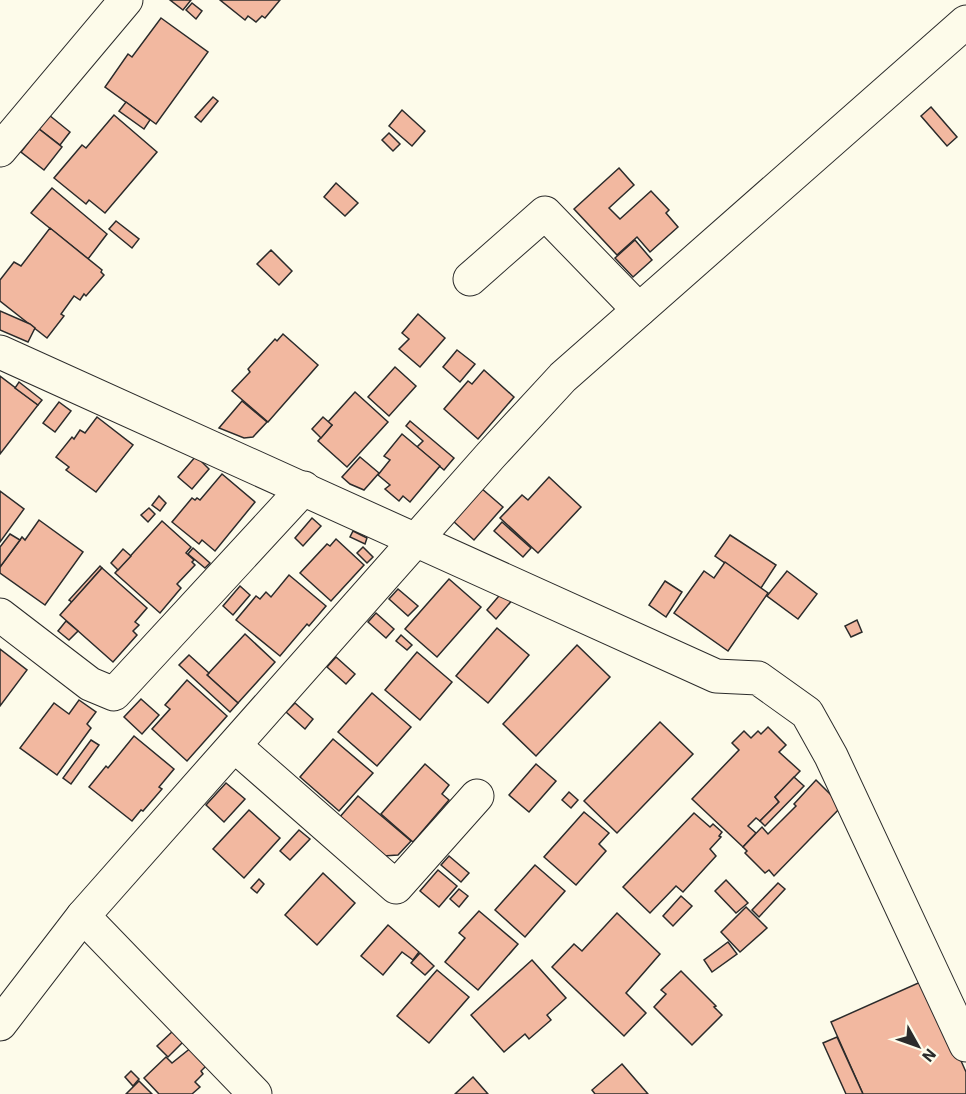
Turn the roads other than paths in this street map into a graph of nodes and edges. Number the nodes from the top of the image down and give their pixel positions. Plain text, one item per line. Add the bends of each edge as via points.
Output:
1 (126, 0) edge
2 (966, 22) edge
3 (0, 150) edge
4 (470, 279) dead end
5 (639, 310) junction
6 (0, 352) edge
7 (304, 488) junction
8 (417, 539) junction
9 (0, 615) edge
10 (234, 746) junction
11 (477, 796) dead end
12 (83, 916) junction
13 (0, 1024) edge
14 (966, 1045) edge
15 (255, 1094) edge

1 - 3 street
2 - 5 street
4 - 5 street via 545,213
5 - 8 street via 563,377
6 - 7 street
7 - 8 street
7 - 9 street via 114,694 90,684
8 - 10 street
8 - 14 street via 716,676 758,678 807,713 831,756
10 - 11 street via 396,887
10 - 12 street
12 - 13 street
12 - 15 street

